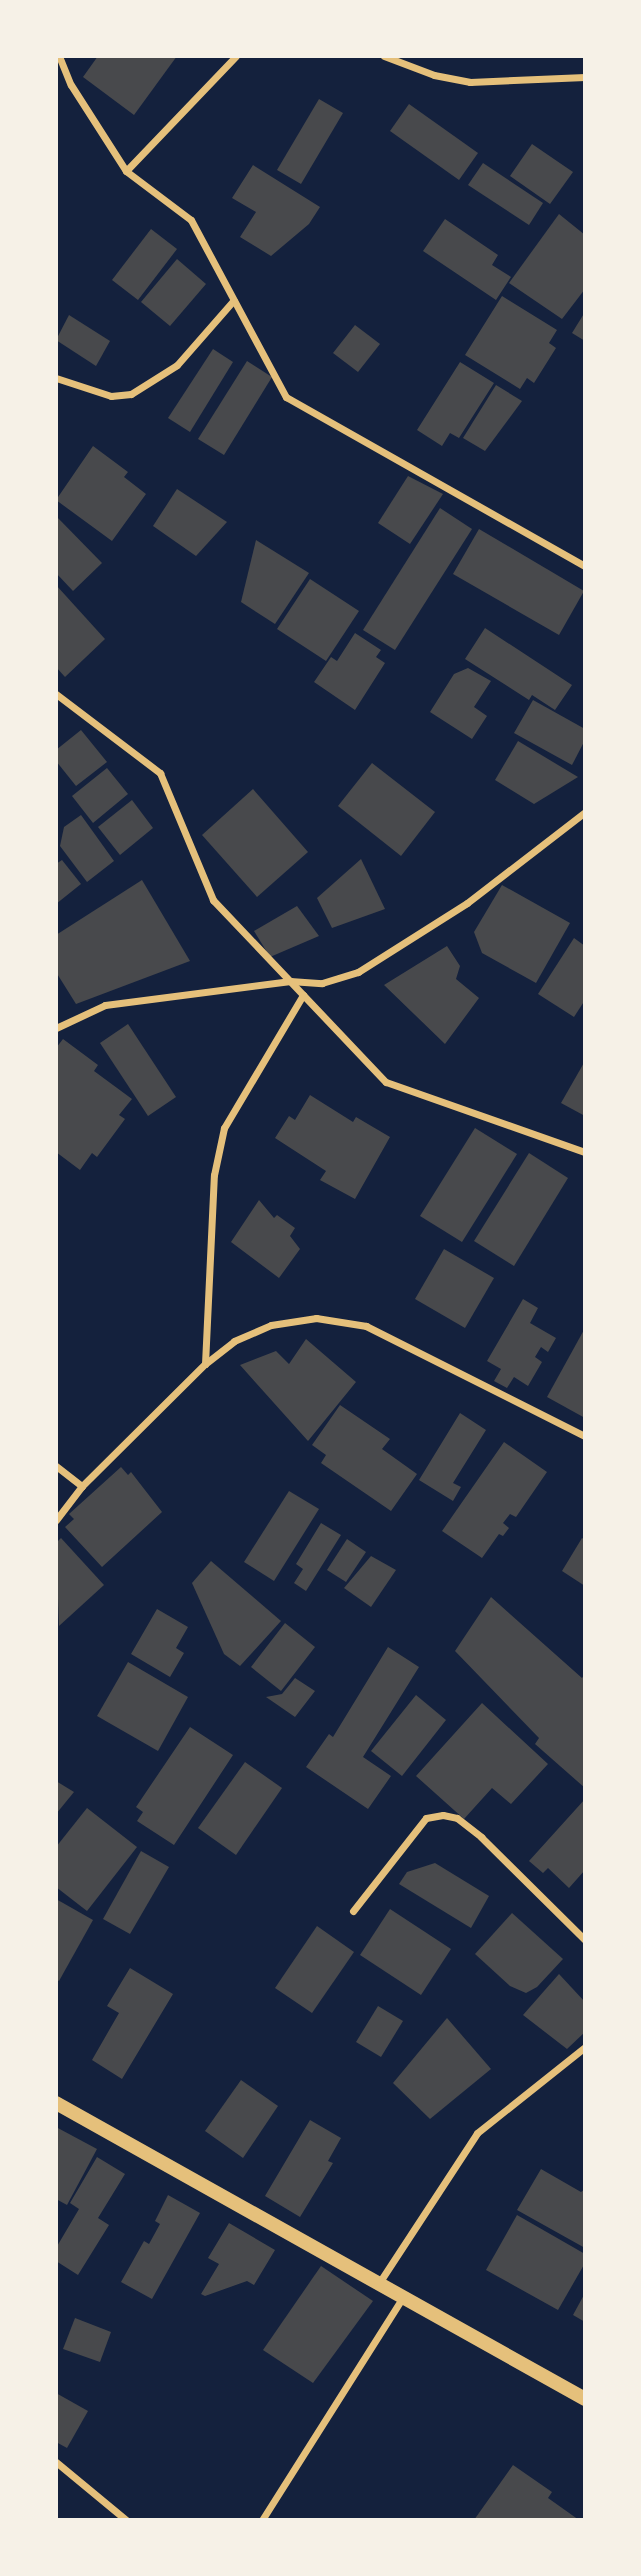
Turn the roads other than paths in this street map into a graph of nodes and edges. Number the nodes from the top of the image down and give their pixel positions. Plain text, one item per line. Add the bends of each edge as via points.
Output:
1 (59, 56) edge
2 (236, 56) edge
3 (384, 56) edge
4 (585, 77) edge
5 (126, 171) junction
6 (234, 300) junction
7 (56, 378) edge
8 (585, 566) edge
9 (56, 694) edge
10 (585, 812) edge
11 (290, 981) junction
12 (303, 995) junction
13 (56, 1028) edge
14 (585, 1152) edge
15 (205, 1364) junction
16 (585, 1436) edge
17 (56, 1466) edge
18 (82, 1486) junction
19 (56, 1520) edge
20 (353, 1911) dead end
21 (585, 1940) edge
22 (585, 2047) edge
23 (56, 2103) edge
24 (379, 2284) junction
25 (403, 2297) junction
26 (585, 2399) edge
27 (56, 2462) edge
28 (126, 2520) edge
29 (262, 2520) edge

1 - 5 street via 71,85
2 - 5 street
3 - 4 street via 434,75 470,82
5 - 6 street via 191,220
6 - 7 street via 177,365 131,394 111,396
6 - 8 street via 286,397
9 - 11 street via 160,773 213,900
10 - 11 street via 467,903 358,972 322,983
11 - 12 street
11 - 13 street via 105,1005
12 - 14 street via 386,1082
12 - 15 street via 224,1128 214,1175
15 - 16 street via 234,1340 271,1325 316,1318 366,1326
15 - 18 street
17 - 18 street
18 - 19 street
20 - 21 street via 426,1818 443,1815 457,1818 481,1837
22 - 24 street via 477,2133
23 - 24 main road
24 - 25 main road
25 - 26 main road
25 - 29 street
27 - 28 street

